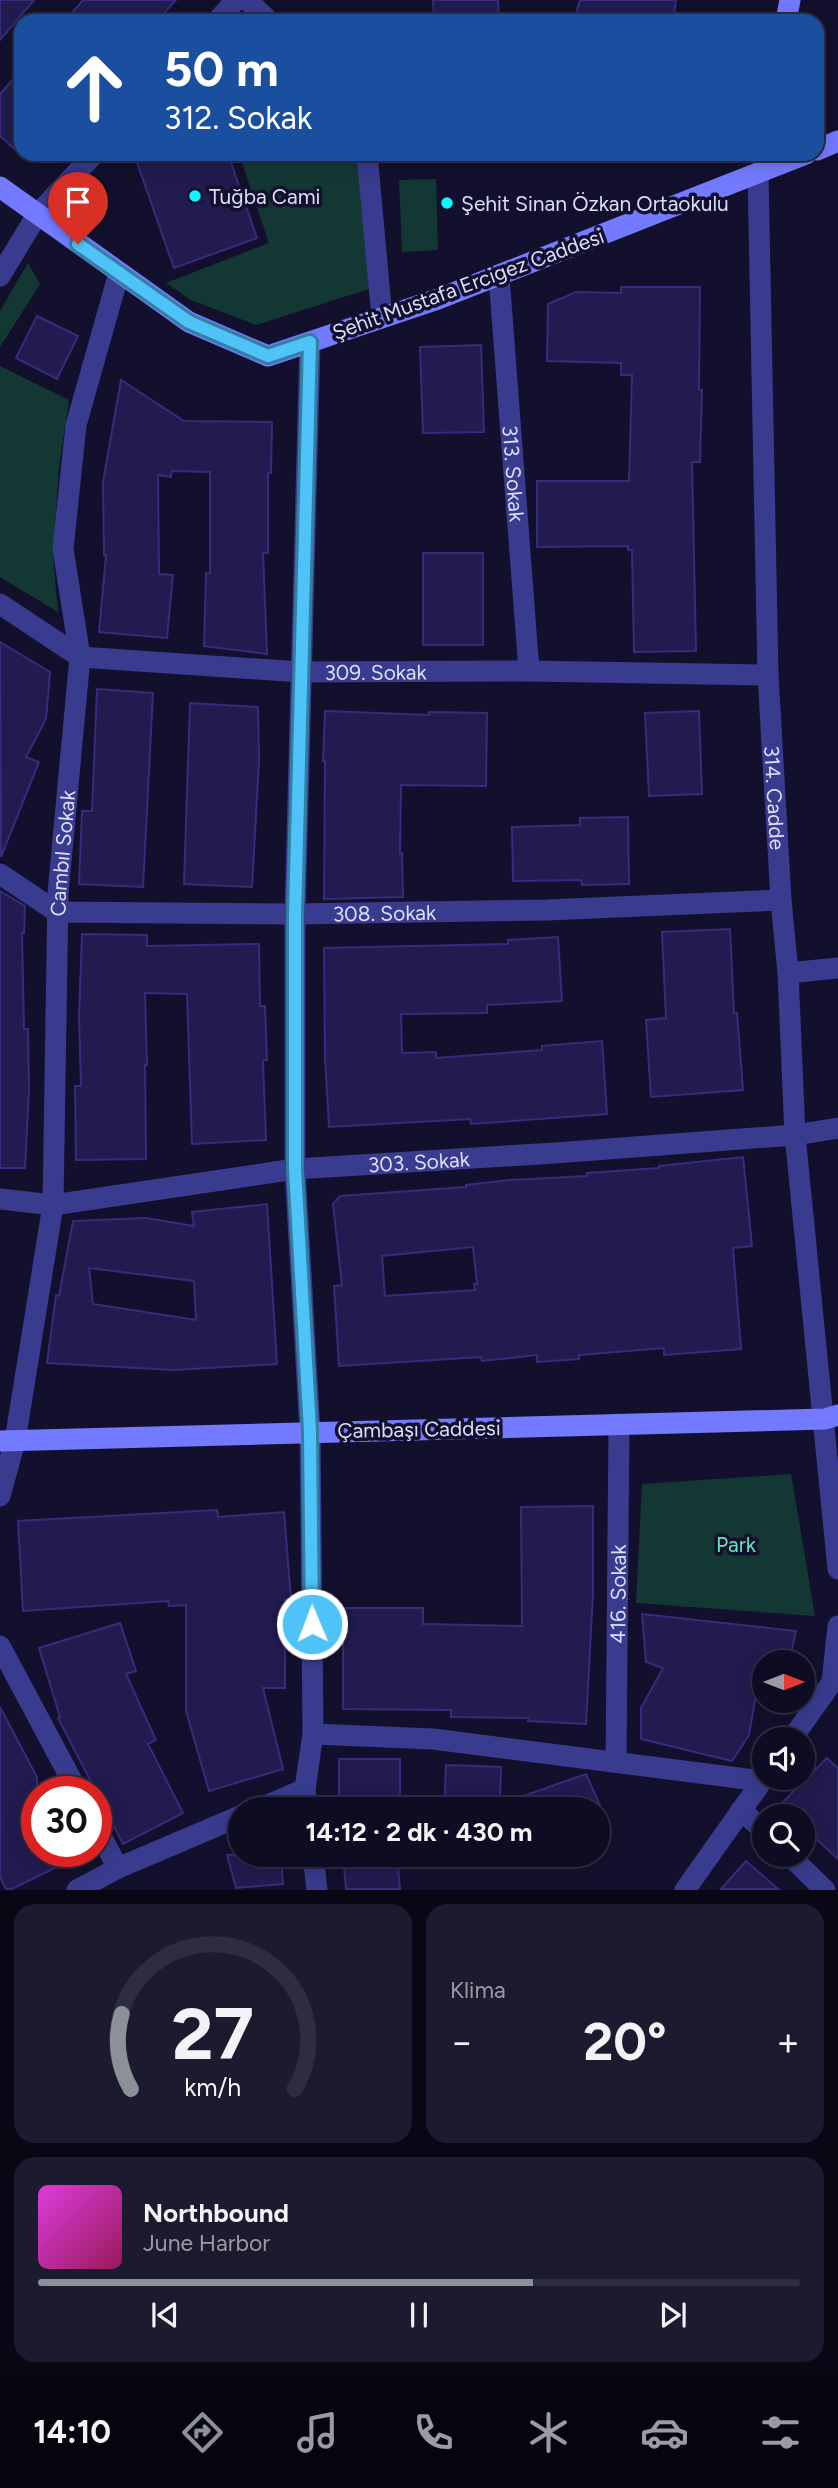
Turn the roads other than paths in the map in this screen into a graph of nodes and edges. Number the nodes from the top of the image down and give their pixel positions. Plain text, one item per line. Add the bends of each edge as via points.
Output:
1 (236, 0) edge
2 (247, 0) edge
3 (223, 14) edge
4 (262, 14) edge
5 (87, 161) edge
6 (368, 161) edge
7 (760, 163) edge
8 (0, 187) edge
9 (37, 215) junction
10 (119, 273) junction
11 (0, 276) edge
12 (499, 276) junction
13 (382, 318) junction
14 (310, 342) junction
15 (0, 604) edge
16 (80, 657) junction
17 (529, 671) junction
18 (301, 672) junction
19 (768, 675) junction
20 (0, 874) edge
21 (781, 900) junction
22 (58, 912) junction
23 (295, 914) junction
24 (838, 968) edge
25 (788, 973) junction
26 (838, 1128) edge
27 (795, 1135) junction
28 (295, 1169) junction
29 (0, 1199) edge
30 (53, 1205) junction
31 (831, 1417) edge
32 (620, 1424) junction
33 (310, 1431) junction
34 (7, 1441) edge
35 (0, 1496) edge
36 (838, 1569) edge
37 (838, 1626) edge
38 (0, 1646) edge
39 (835, 1682) edge
40 (801, 1727) edge
41 (313, 1734) junction
42 (616, 1762) junction
43 (69, 1776) edge
44 (752, 1778) edge
45 (755, 1790) edge
46 (306, 1797) edge
47 (741, 1810) junction
48 (752, 1820) edge
49 (228, 1821) edge
50 (112, 1857) edge
51 (314, 1867) edge
52 (802, 1867) edge
53 (118, 1868) junction
54 (77, 1889) edge
55 (317, 1889) edge
56 (685, 1889) edge
57 (825, 1889) edge

1 - 3 street
2 - 4 street
5 - 9 street
6 - 13 street
7 - 12 main road, Şehit Mustafa Ercigez Caddesi
7 - 19 street, 314. Cadde
8 - 9 main road, Şehit Mustafa Ercigez Caddesi
9 - 10 main road, Şehit Mustafa Ercigez Caddesi
9 - 11 street
10 - 14 main road, Şehit Mustafa Ercigez Caddesi via 189,322 268,356
10 - 16 street, Cambıl Sokak via 76,425 64,535
12 - 13 main road, Şehit Mustafa Ercigez Caddesi
12 - 17 street, 313. Sokak
13 - 14 main road, Şehit Mustafa Ercigez Caddesi
14 - 18 street
15 - 16 street, 309. Sokak
16 - 18 street, 309. Sokak
16 - 22 street, Cambıl Sokak
17 - 18 street, 309. Sokak
17 - 19 street, 309. Sokak
18 - 23 street
19 - 21 street, 314. Cadde
20 - 22 street
21 - 23 street, 308. Sokak via 547,911
21 - 25 street, 314. Cadde
22 - 23 street, 308. Sokak
22 - 30 street, Cambıl Sokak
23 - 28 street
24 - 25 street
25 - 27 street, 314. Cadde
26 - 27 street, 303. Sokak
27 - 28 street, 303. Sokak
27 - 31 street, 314. Cadde
28 - 30 street, 303. Sokak
28 - 33 street
29 - 30 street, 303. Sokak
30 - 34 street, Cambıl Sokak
31 - 32 main road, Çambaşı Caddesi
31 - 36 street, 314. Cadde
32 - 33 main road, Çambaşı Caddesi
32 - 42 street, 416. Sokak
33 - 34 main road, Çambaşı Caddesi
33 - 41 street
34 - 35 street, Cambıl Sokak
37 - 39 street
38 - 43 street
39 - 40 street
41 - 42 street via 433,1739
41 - 46 street
42 - 44 street
45 - 47 street
47 - 48 street
47 - 56 street
49 - 53 street
50 - 53 street
51 - 55 street
52 - 57 street
53 - 54 street

